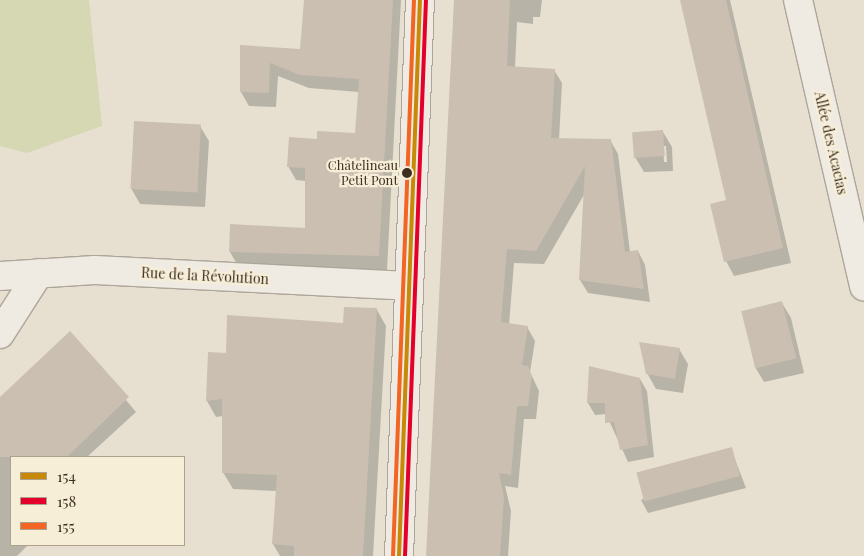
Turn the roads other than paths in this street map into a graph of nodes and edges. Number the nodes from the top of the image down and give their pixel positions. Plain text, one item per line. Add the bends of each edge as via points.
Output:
1 (420, 0) edge
2 (798, 0) edge
3 (39, 273) junction
4 (0, 276) edge
5 (409, 286) junction
6 (864, 286) edge
7 (0, 334) edge
8 (399, 556) edge

1 - 5 street
2 - 6 street, Allée des Acacias
3 - 4 street, Rue de la Révolution
3 - 5 street, Rue de la Révolution via 95,270
3 - 7 street
5 - 8 street

